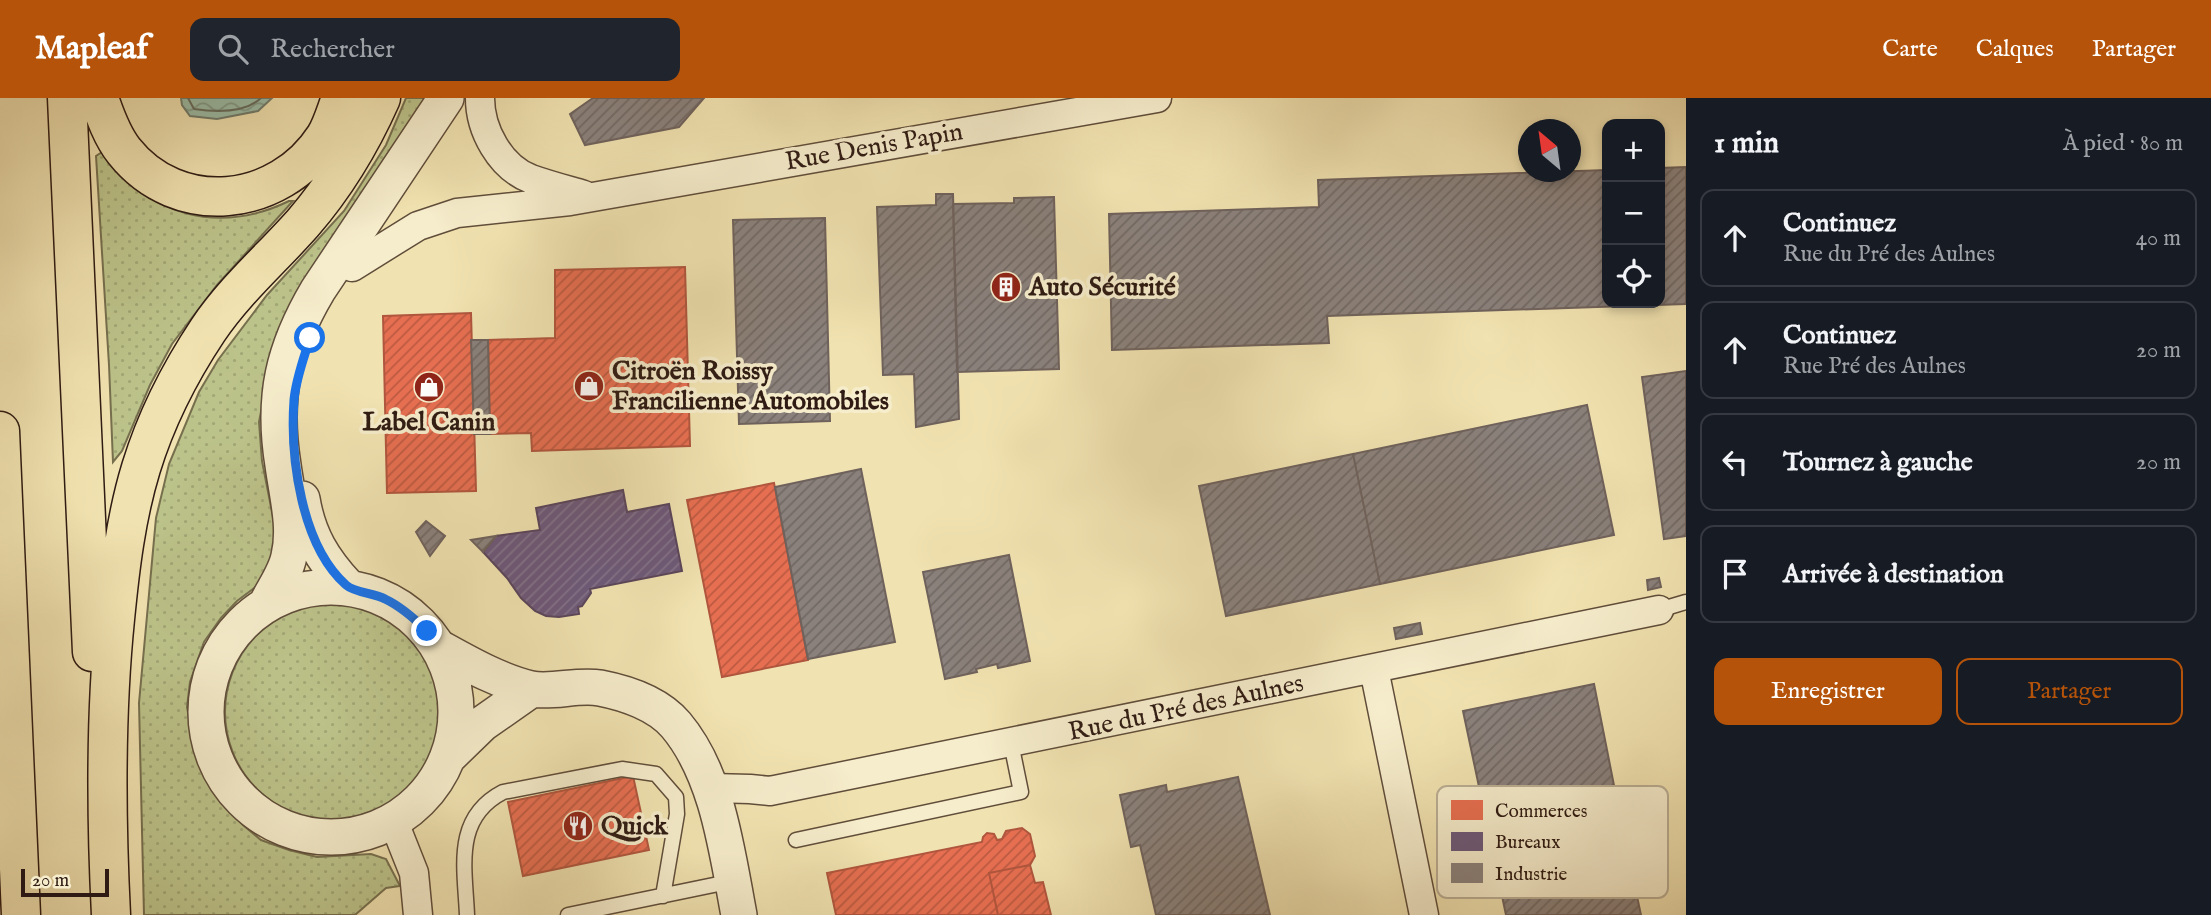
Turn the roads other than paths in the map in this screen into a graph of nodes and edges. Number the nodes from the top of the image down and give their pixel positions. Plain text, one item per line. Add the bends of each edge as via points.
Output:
1 (68, 98) edge
2 (99, 98) edge
3 (341, 98) edge
4 (382, 98) edge
5 (446, 98) edge
6 (469, 98) edge
7 (480, 98) edge
8 (1157, 98) edge
9 (1075, 105) edge
10 (590, 197) junction
11 (352, 267) junction
12 (0, 431) edge
13 (348, 587) junction
14 (1686, 602) edge
15 (266, 605) junction
16 (1658, 610) joint
17 (438, 647) junction
18 (1374, 670) junction
19 (532, 689) junction
20 (1011, 743) junction
21 (448, 757) junction
22 (712, 788) junction
23 (393, 820) junction
24 (106, 825) junction
25 (796, 840) dead end
26 (733, 881) junction
27 (663, 897) junction
28 (21, 915) edge
29 (111, 915) edge
30 (418, 915) edge
31 (467, 915) edge
32 (568, 915) edge
33 (739, 915) edge
34 (1424, 915) edge

1 - 24 highway via 97,760
2 - 3 highway via 116,139 152,176 191,192 231,197 269,186 303,163 326,135
4 - 24 highway via 351,158 324,197 202,339 162,412 141,467 116,609
5 - 15 street via 318,290 292,341 282,379 278,427 292,535 289,559
6 - 11 street
7 - 10 street, Rue Denis Papin via 489,138 509,164 528,178
8 - 9 street, Rue Denis Papin
9 - 10 street, Rue Denis Papin
10 - 11 street, Rue Denis Papin via 440,218 394,239
11 - 13 street via 319,317 294,401 295,455 311,533 326,562
12 - 28 highway
13 - 15 street via 305,589
13 - 17 street via 400,608
14 - 16 lane
15 - 23 street via 230,638 209,681 207,730 223,776 255,812 299,833 347,836
16 - 18 street, Rue du Pré des Aulnes
17 - 19 street via 489,674
17 - 21 street via 451,675 456,706
18 - 20 street, Rue du Pré des Aulnes
18 - 34 street
19 - 21 street via 482,724
19 - 22 street via 597,687 654,708 675,723
20 - 22 street, Rue du Pré des Aulnes via 770,791
20 - 25 lane via 1021,792
21 - 23 street via 421,798
22 - 26 street
23 - 30 street via 414,873
24 - 29 highway
26 - 27 lane
26 - 33 street
27 - 31 lane via 676,797 656,774 622,769 503,792 487,800 470,826 464,849
27 - 32 lane

